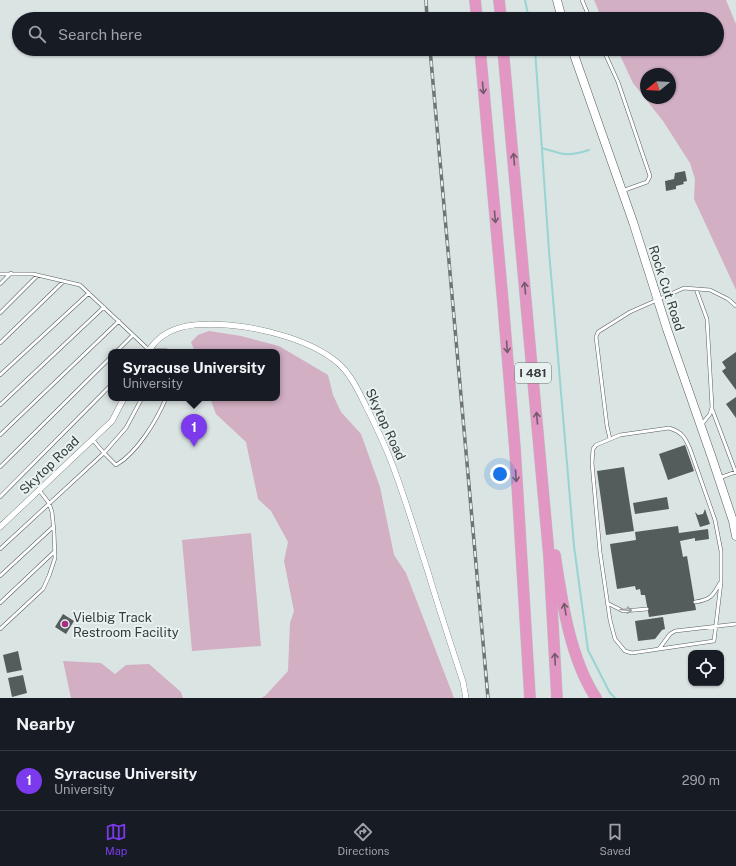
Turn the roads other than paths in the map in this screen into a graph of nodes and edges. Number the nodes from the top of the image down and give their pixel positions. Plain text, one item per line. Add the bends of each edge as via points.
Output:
1 (475, 0) edge
2 (499, 0) edge
3 (557, 0) edge
4 (582, 0) edge
5 (476, 12) edge
6 (500, 12) edge
7 (560, 12) edge
8 (587, 12) edge
9 (481, 56) edge
10 (505, 56) edge
11 (574, 56) edge
12 (606, 56) edge
13 (622, 191) junction
14 (11, 273) junction
15 (0, 274) edge
16 (38, 275) junction
17 (64, 281) junction
18 (0, 284) edge
19 (696, 289) junction
20 (88, 293) junction
21 (658, 299) junction
22 (736, 306) edge
23 (104, 307) junction
24 (0, 313) edge
25 (119, 322) junction
26 (133, 335) junction
27 (0, 343) edge
28 (119, 349) edge
29 (146, 349) edge
30 (149, 349) edge
31 (108, 360) edge
32 (0, 375) edge
33 (108, 388) edge
34 (122, 401) edge
35 (140, 401) edge
36 (164, 401) edge
37 (0, 405) edge
38 (712, 407) junction
39 (701, 425) junction
40 (0, 434) edge
41 (92, 439) junction
42 (610, 439) junction
43 (539, 440) junction
44 (104, 453) junction
45 (0, 467) edge
46 (736, 473) edge
47 (719, 478) junction
48 (38, 490) junction
49 (0, 497) edge
50 (49, 503) junction
51 (54, 526) junction
52 (0, 527) edge
53 (736, 536) edge
54 (0, 549) edge
55 (54, 552) junction
56 (0, 576) edge
57 (721, 582) junction
58 (695, 602) dead end
59 (0, 603) edge
60 (607, 603) junction
61 (647, 609) dead end
62 (736, 624) edge
63 (716, 626) junction
64 (0, 629) edge
65 (659, 649) junction
66 (466, 698) edge
67 (530, 698) edge
68 (557, 698) edge
69 (596, 698) edge

1 - 5 highway
2 - 6 highway
3 - 7 street
4 - 8 lane
9 -> 67 highway, I 481 via 515,449
43 -> 10 highway, I 481
11 - 13 street, Rock Cut Road
12 - 13 lane via 618,82 650,176 646,182
13 - 21 street, Rock Cut Road
14 - 15 lane
14 - 16 lane
14 - 18 lane
16 - 17 lane
16 - 24 lane
17 - 20 lane via 80,285
17 - 27 lane
19 - 21 lane via 684,288
19 - 22 lane via 710,290
19 - 38 lane via 707,319
20 - 23 lane
20 - 32 lane
21 - 39 street, Rock Cut Road
21 - 42 lane via 630,312 598,332 596,337
23 - 25 lane
23 - 37 lane
25 - 26 lane
25 - 40 lane
26 - 28 lane
26 - 29 lane
30 - 66 street, Skytop Road via 154,342 173,330 196,324 237,326 274,333 298,341 322,351 345,370 360,393 391,459
31 - 45 lane
33 - 49 lane
34 - 41 street, Skytop Road via 112,421
35 - 44 lane via 126,428
36 - 44 lane via 146,434 125,459 116,465
38 - 39 lane
38 - 46 lane
39 - 47 street, Rock Cut Road
41 - 44 lane
41 - 48 street, Skytop Road
42 - 57 lane via 620,435 669,428 678,431 685,438 715,520 721,551
42 - 60 lane via 596,445 593,449 592,463
68 -> 43 highway, I 481
69 -> 43 highway via 581,670 566,617
44 - 50 lane
46 - 47 lane
47 - 53 street, Rock Cut Road
48 - 50 lane
48 - 52 street, Skytop Road
50 - 51 lane
50 - 54 lane
51 - 55 lane
51 - 56 lane
55 - 59 lane
55 - 64 lane via 55,558 43,589
57 - 58 lane via 713,595
57 - 63 lane
60 -> 61 lane via 622,611
60 - 65 lane via 615,639 625,650 632,653
62 - 63 lane
63 - 65 lane via 670,634
63 - 65 lane via 714,641

